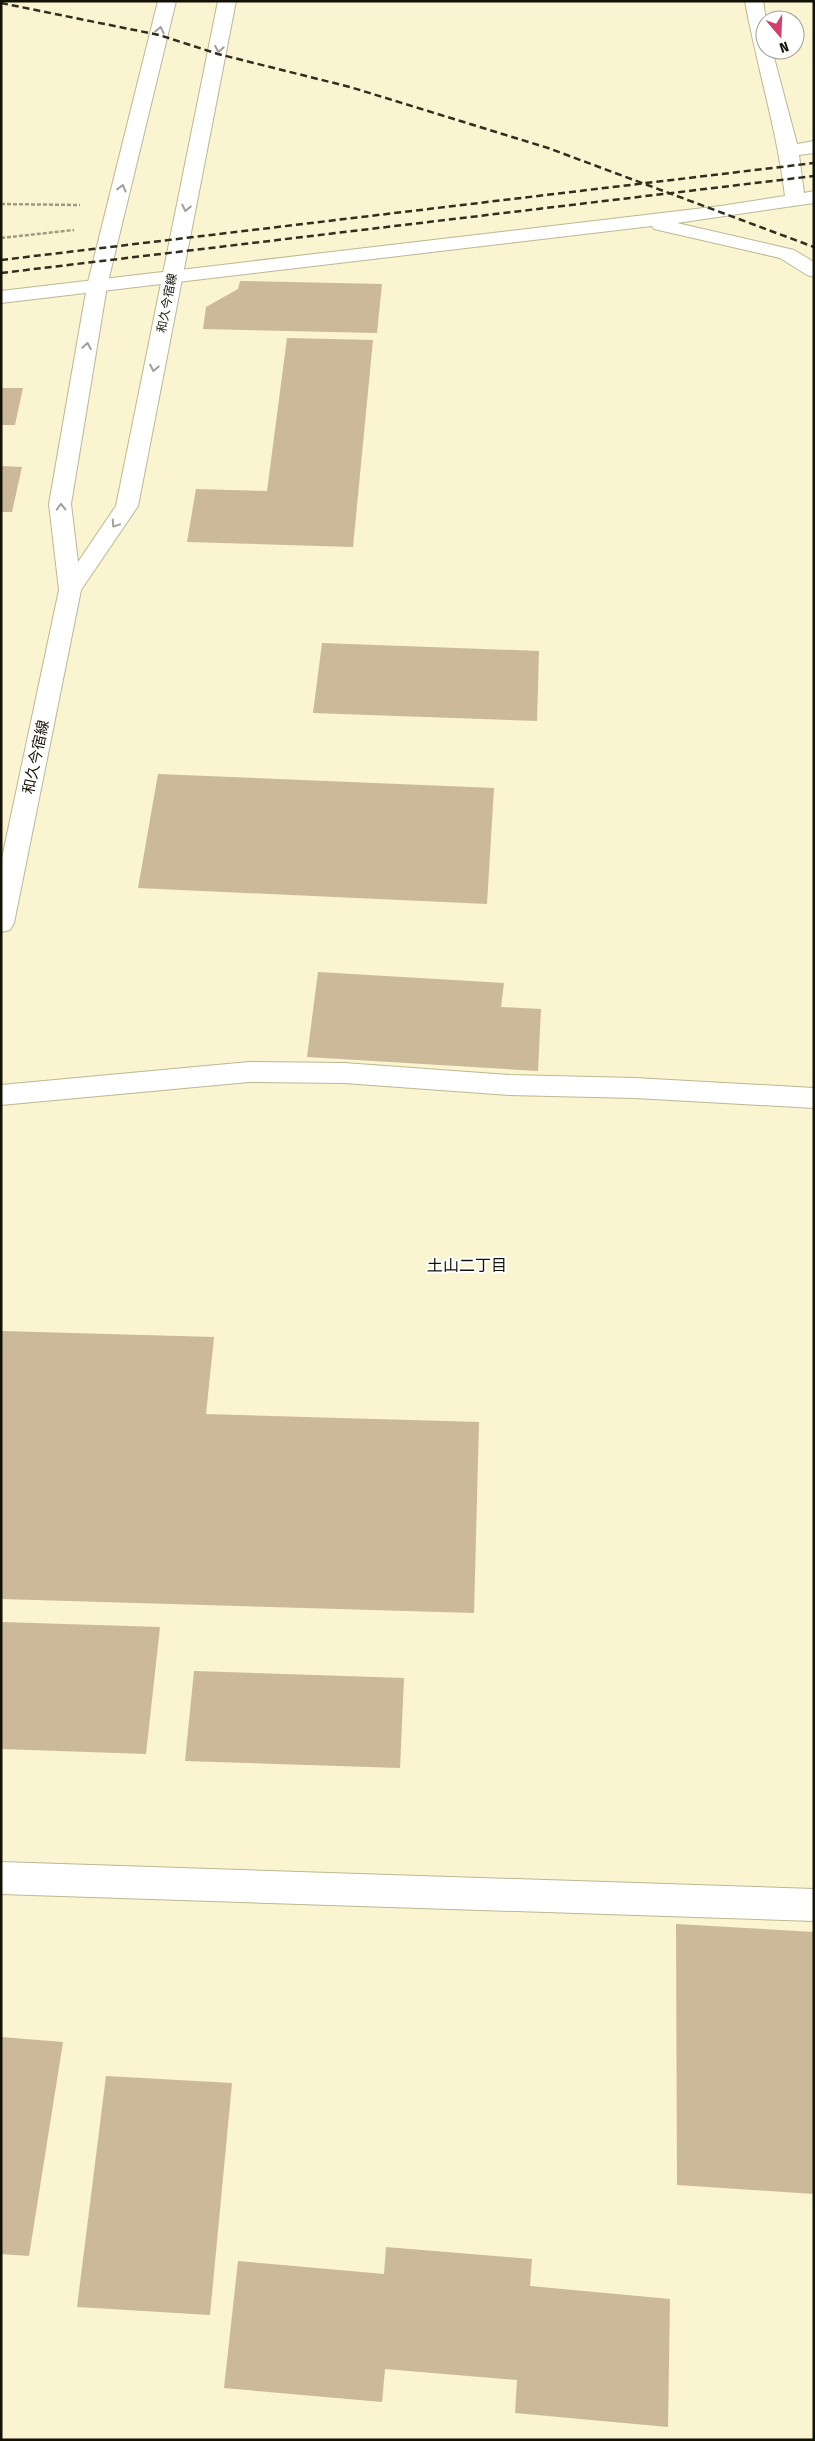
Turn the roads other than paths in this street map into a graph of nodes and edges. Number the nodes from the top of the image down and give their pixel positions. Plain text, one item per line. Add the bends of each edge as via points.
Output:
1 (167, 1) edge
2 (227, 1) edge
3 (754, 1) edge
4 (814, 147) edge
5 (789, 151) junction
6 (814, 197) edge
7 (795, 199) junction
8 (814, 210) edge
9 (640, 220) junction
10 (814, 271) edge
11 (172, 277) junction
12 (97, 286) junction
13 (1, 297) edge
14 (70, 590) junction
15 (1, 924) edge
16 (1, 1095) edge
17 (814, 1098) edge
18 (1, 1878) edge
19 (814, 1905) edge

12 -> 1 main road, 和久今宿線
2 -> 11 main road, 和久今宿線
3 - 5 main road
4 - 5 main road
5 - 7 main road
6 - 7 main road
7 - 8 main road
7 - 9 main road via 721,212
9 - 10 main road via 786,254
9 - 11 main road
11 - 12 main road
11 -> 14 main road, 和久今宿線 via 127,506
12 - 13 main road
14 -> 12 main road, 和久今宿線 via 60,504
14 - 15 main road, 和久今宿線
16 - 17 main road via 268,1072 344,1073 510,1085
18 - 19 main road

